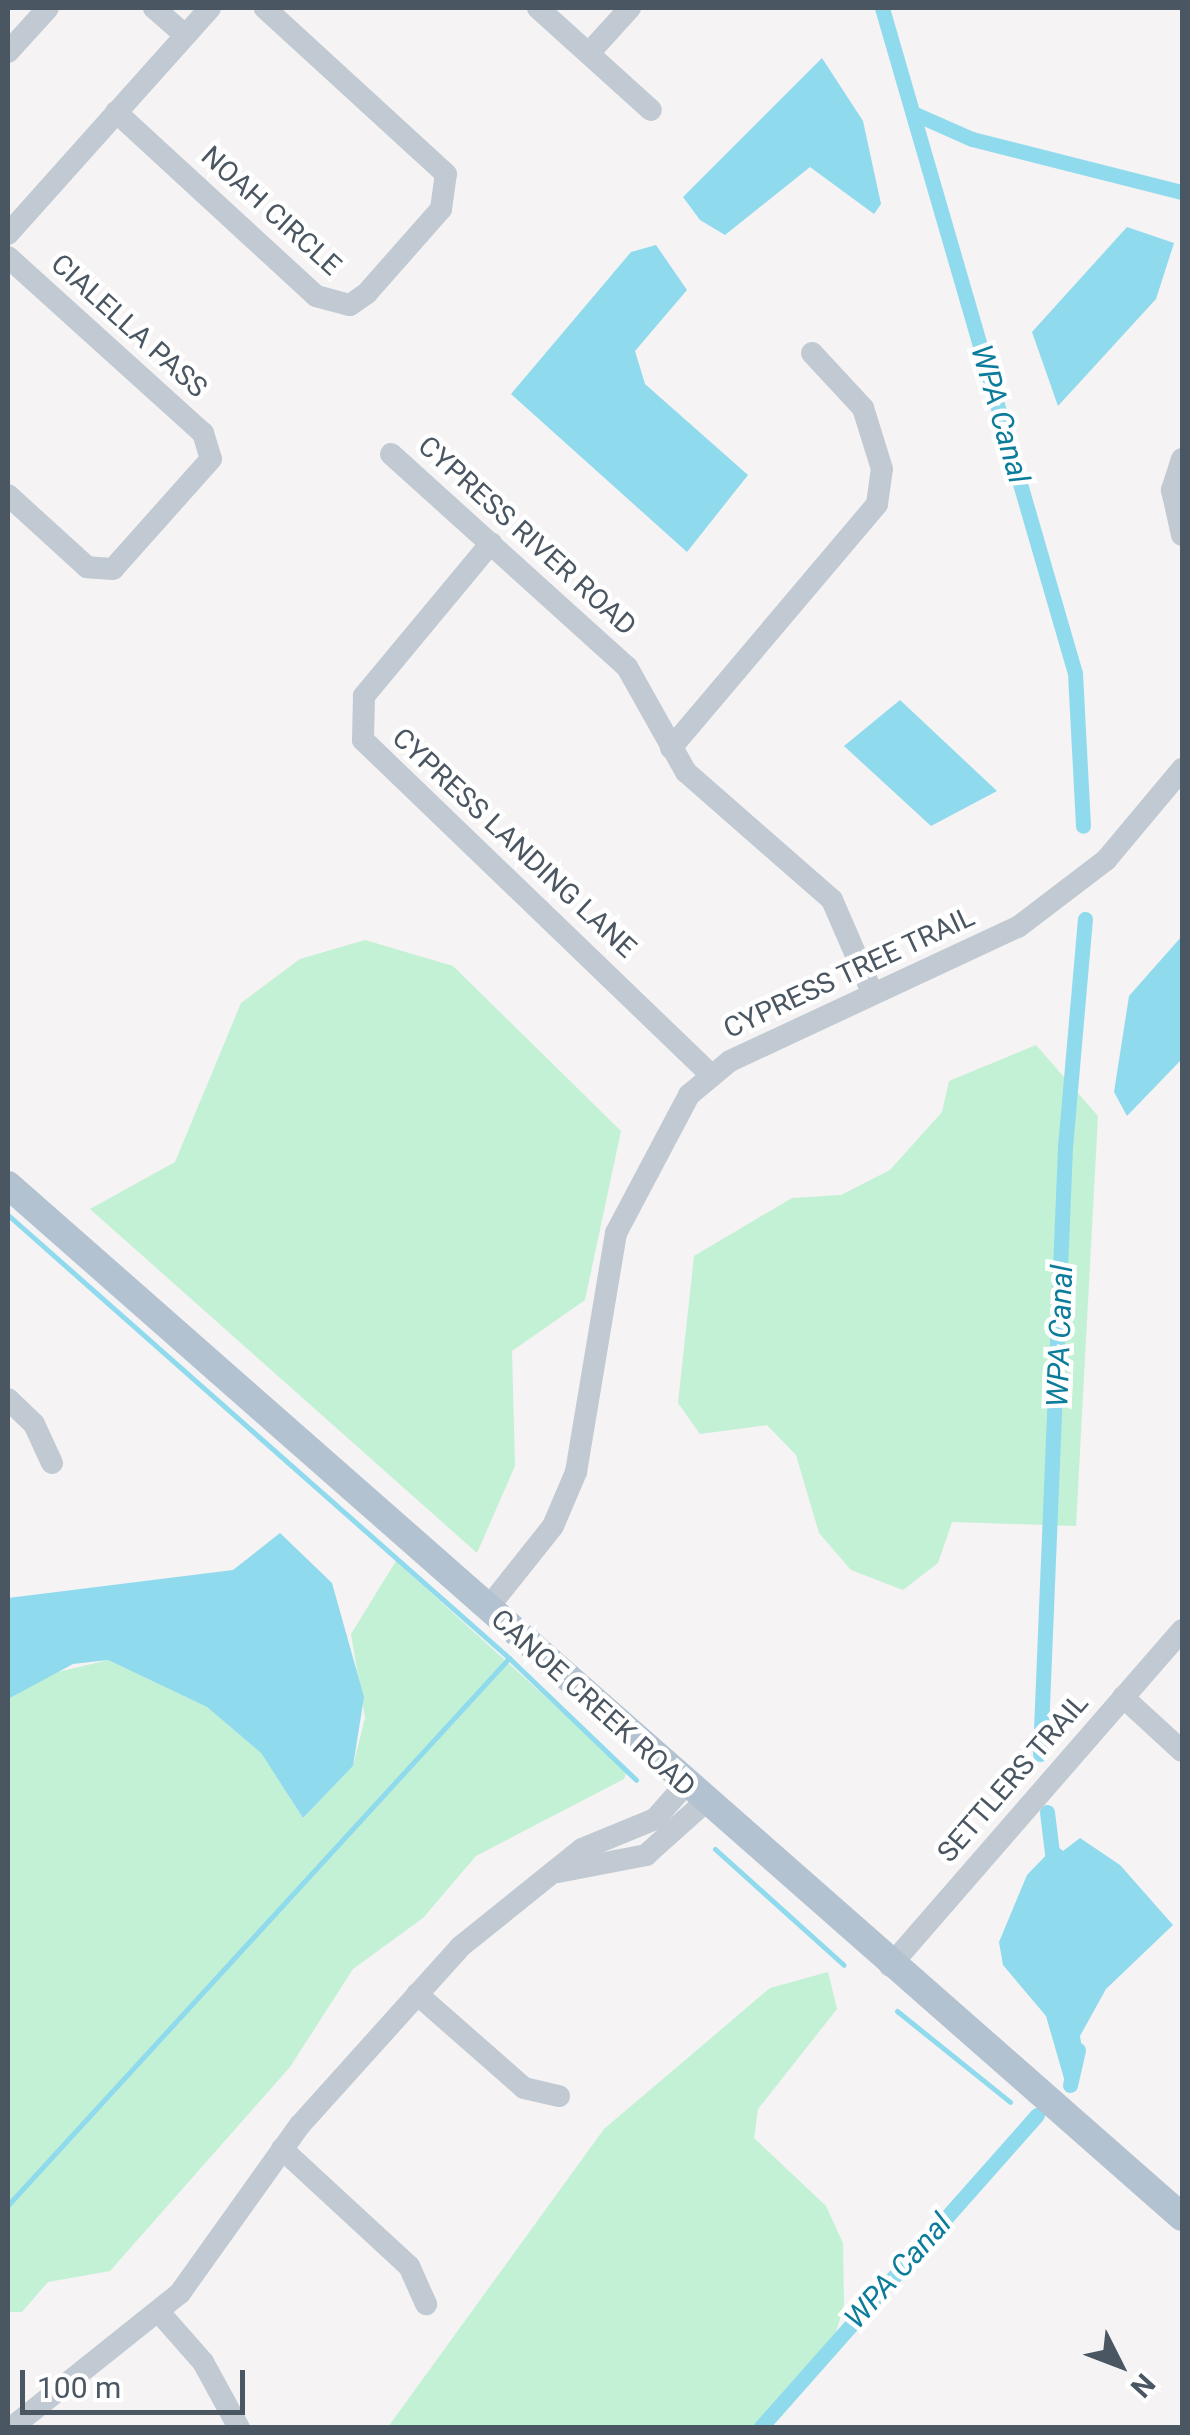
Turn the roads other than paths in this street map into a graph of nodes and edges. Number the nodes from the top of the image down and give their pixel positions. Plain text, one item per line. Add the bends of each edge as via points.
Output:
1 (48, 8) edge
2 (154, 8) edge
3 (210, 8) edge
4 (266, 8) edge
5 (538, 8) edge
6 (630, 8) edge
7 (185, 36) junction
8 (8, 52) edge
9 (589, 53) junction
10 (651, 110) dead end
11 (116, 112) junction
12 (8, 234) edge
13 (8, 257) edge
14 (812, 353) dead end
15 (391, 454) dead end
16 (1182, 459) edge
17 (8, 495) edge
18 (1182, 535) edge
19 (491, 543) junction
20 (672, 748) junction
21 (1182, 769) edge
22 (872, 992) junction
23 (712, 1076) junction
24 (8, 1185) edge
25 (8, 1399) edge
26 (52, 1463) dead end
27 (487, 1609) junction
28 (1182, 1630) edge
29 (1123, 1697) junction
30 (1182, 1751) edge
31 (695, 1793) junction
32 (890, 1966) junction
33 (417, 1994) junction
34 (559, 2096) dead end
35 (282, 2149) junction
36 (1182, 2217) edge
37 (426, 2304) dead end
38 (158, 2311) junction
39 (12, 2428) edge
40 (238, 2428) edge

1 - 8 street
2 - 7 street
3 - 7 street
4 - 11 street, NOAH CIRCLE via 446,174 442,209 350,305 316,296
5 - 9 street
6 - 9 street
7 - 11 street
9 - 10 street
11 - 12 street
13 - 17 street, CIALELLA PASS via 203,433 211,459 113,569 87,567
14 - 20 street via 863,408 882,470 878,504
15 - 19 street, CYPRESS RIVER ROAD
16 - 18 street via 1172,490
19 - 20 street, CYPRESS RIVER ROAD via 627,667
19 - 23 street, CYPRESS LANDING LANE via 364,696 363,740
20 - 22 street, CYPRESS RIVER ROAD via 686,772 832,900
21 - 22 street, CYPRESS TREE TRAIL via 1106,860 1018,927
22 - 23 street, CYPRESS TREE TRAIL
23 - 27 street, CYPRESS TREE TRAIL via 665,1130 616,1233 569,1490 554,1526
24 - 27 main road, CANOE CREEK ROAD
25 - 26 street via 34,1424
27 - 31 main road, CANOE CREEK ROAD
28 - 29 street, SETTLERS TRAIL
29 - 30 street
29 - 32 street, SETTLERS TRAIL
31 - 32 main road, CANOE CREEK ROAD
31 - 33 street via 655,1819 582,1849 511,1899
32 - 36 main road, CANOE CREEK ROAD
33 - 34 street via 524,2088
33 - 35 street
35 - 37 street via 409,2266
35 - 38 street
38 - 39 street
38 - 40 street via 202,2362

